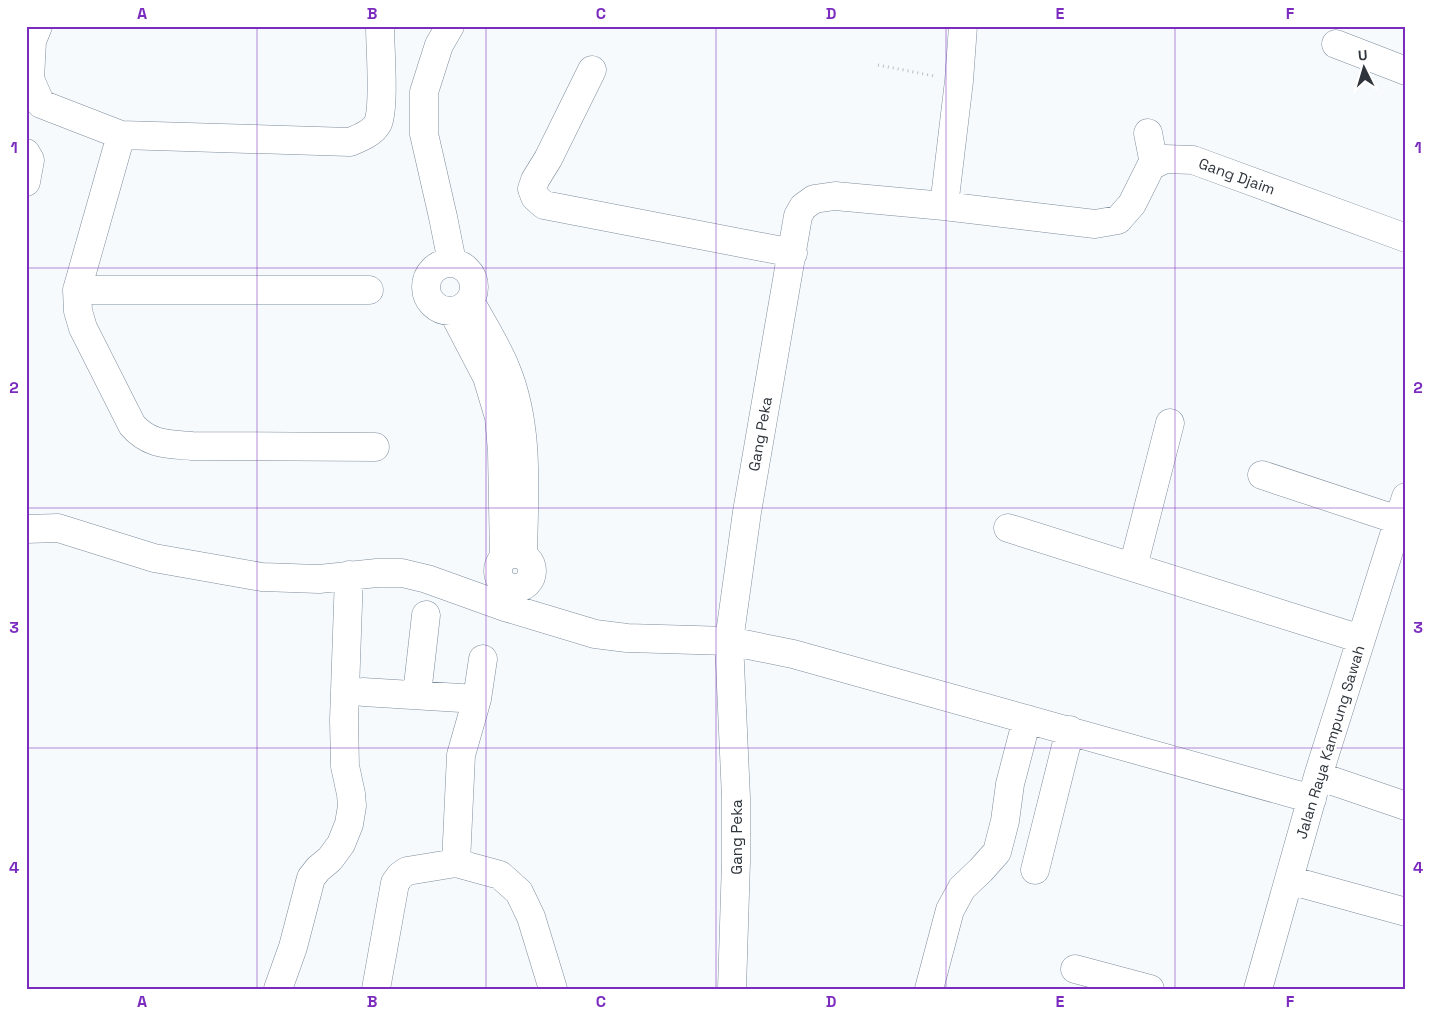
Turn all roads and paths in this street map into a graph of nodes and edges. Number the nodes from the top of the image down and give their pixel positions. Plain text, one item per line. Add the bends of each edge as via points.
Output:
1 (38, 26) edge
2 (380, 26) edge
3 (450, 26) edge
4 (963, 26) edge
5 (1336, 44) dead end
6 (878, 65) dead end
7 (592, 70) dead end
8 (1406, 71) edge
9 (959, 81) junction
10 (1148, 133) dead end
11 (121, 136) junction
12 (26, 153) edge
13 (1154, 164) junction
14 (26, 182) edge
15 (944, 206) junction
16 (1406, 238) edge
17 (793, 253) junction
18 (452, 262) junction
19 (76, 290) junction
20 (368, 290) dead end
21 (462, 306) junction
22 (1170, 423) dead end
23 (375, 447) dead end
24 (1262, 475) dead end
25 (1402, 508) edge
26 (1008, 528) dead end
27 (26, 529) edge
28 (1133, 567) junction
29 (349, 575) junction
30 (507, 597) junction
31 (426, 615) dead end
32 (1361, 639) junction
33 (729, 641) junction
34 (483, 659) dead end
35 (363, 692) dead end
36 (417, 694) junction
37 (477, 699) junction
38 (1027, 720) junction
39 (1070, 730) junction
40 (1315, 787) junction
41 (1406, 806) edge
42 (456, 863) junction
43 (1035, 870) dead end
44 (1289, 880) junction
45 (1406, 912) edge
46 (1075, 969) dead end
47 (278, 989) edge
48 (376, 989) edge
49 (553, 989) edge
50 (732, 989) edge
51 (929, 989) edge
52 (1150, 989) edge
53 (1258, 989) edge

1 - 11 street via 32,41 30,79 42,104
2 - 11 street via 381,104 377,123 366,135 350,142
3 - 18 street via 439,45 424,92 424,134
4 - 9 street
5 - 8 street
6 - 9 path
7 - 17 street via 536,180 532,189 535,197 544,205
9 - 15 street
10 - 13 street
11 - 19 street
12 - 14 street via 30,160
13 - 15 street via 1132,204 1118,220 1095,224
13 - 16 street, Gang Djaim via 1165,159 1193,160
15 - 17 street, Gang Peka via 835,196 814,199 802,208 798,216
17 - 33 street, Gang Peka via 747,512
18 - 21 street via 462,266 471,277 474,292
18 - 21 street via 433,269 427,278 427,298 443,310
19 - 20 street
19 - 23 street via 83,328 132,425 149,439 192,446
21 - 30 street via 496,373 516,398 521,422 513,450 513,556 531,563 533,575 527,584
22 - 28 street
24 - 25 street
25 - 32 street, Jalan Raya Kampung Sawah
26 - 28 street
27 - 29 street via 58,528 154,558 262,577 319,579
28 - 32 street
29 - 30 street via 402,573
29 - 47 street via 344,720 351,815 341,844 311,878 294,947
30 - 33 street via 595,634
31 - 36 street
32 - 40 street, Jalan Raya Kampung Sawah
33 - 38 street via 793,654
33 - 50 street, Gang Peka via 736,798
34 - 37 street
35 - 36 street
36 - 37 street
37 - 42 street via 461,755
38 - 39 street
38 - 51 street via 996,852 962,888 950,910
39 - 40 street via 1235,778
39 - 43 street
40 - 41 street
40 - 44 street, Jalan Raya Kampung Sawah
42 - 48 street via 407,871 395,883
42 - 49 street via 500,875 519,892 531,917
44 - 45 street
44 - 53 street, Jalan Raya Kampung Sawah
46 - 52 street

